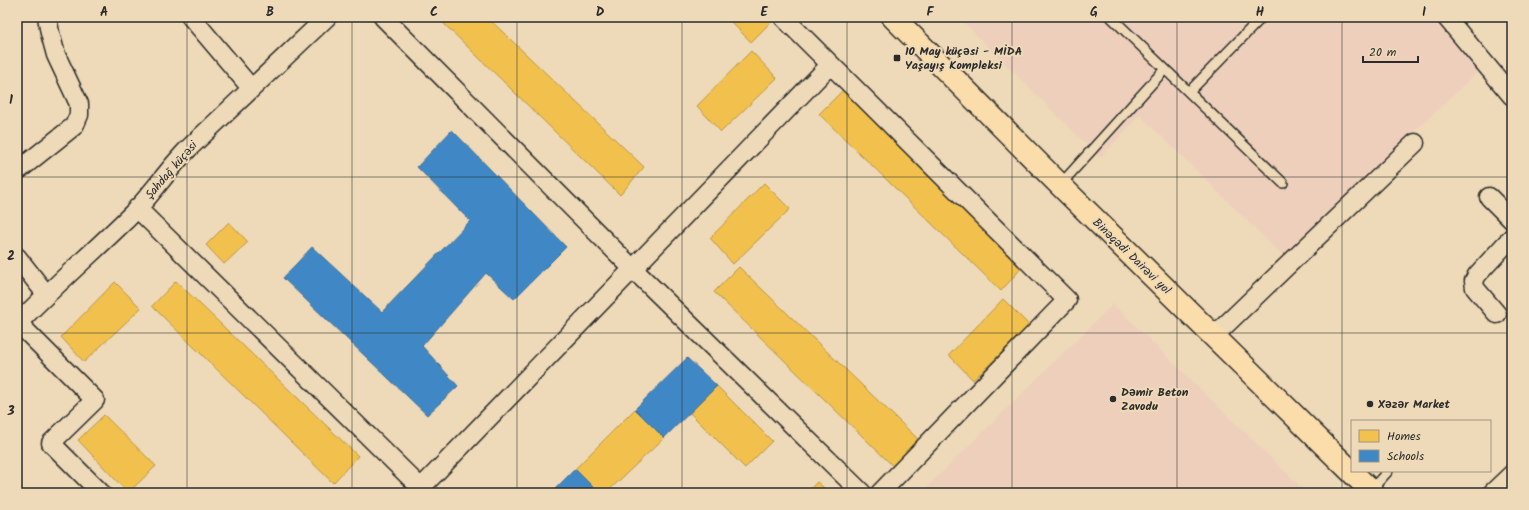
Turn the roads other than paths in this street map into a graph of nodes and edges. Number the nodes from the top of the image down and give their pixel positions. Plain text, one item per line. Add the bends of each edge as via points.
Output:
1 (47, 17) edge
2 (191, 17) edge
3 (327, 17) edge
4 (383, 17) edge
5 (783, 17) edge
6 (893, 17) edge
7 (1112, 17) edge
8 (1262, 17) edge
9 (1446, 17) edge
10 (830, 65) junction
11 (1165, 69) junction
12 (251, 88) junction
13 (1189, 92) junction
14 (1512, 96) edge
15 (1415, 143) dead end
16 (20, 170) dead end
17 (1282, 183) dead end
18 (1060, 185) junction
19 (1489, 197) dead end
20 (137, 208) junction
21 (1512, 220) edge
22 (1512, 237) edge
23 (17, 257) edge
24 (632, 268) junction
25 (46, 294) junction
26 (1497, 314) dead end
27 (18, 323) edge
28 (1214, 336) junction
29 (1351, 471) edge
30 (1352, 472) edge
31 (1387, 472) edge
32 (1512, 474) edge
33 (421, 491) edge
34 (1372, 492) edge
35 (1496, 492) edge
36 (100, 493) edge
37 (862, 493) edge
38 (880, 493) edge

1 - 16 street via 56,55 79,104 79,115 74,126
2 - 12 street
3 - 12 street, Şahdağ küçəsi
4 - 24 street
5 - 10 street
6 - 18 main road, Binəqədi Dairəvi yol
7 - 11 lane
8 - 13 lane
9 - 14 street
10 - 24 street
10 - 38 street via 1067,300
11 - 13 lane
11 - 18 lane
12 - 20 street, Şahdağ küçəsi via 175,162
13 - 17 lane
15 - 28 street
18 - 28 main road, Binəqədi Dairəvi yol
19 - 21 street
20 - 25 street, Şahdağ küçəsi
20 - 33 street
22 - 26 street via 1477,274 1474,281 1476,288
23 - 25 street
24 - 33 street
24 - 37 street
25 - 27 street, Şahdağ küçəsi
27 - 36 street via 96,400 51,443
28 - 29 main road, Binəqədi Dairəvi yol
30 - 34 main road, Binəqədi Dairəvi yol
31 - 34 lane
32 - 35 street

